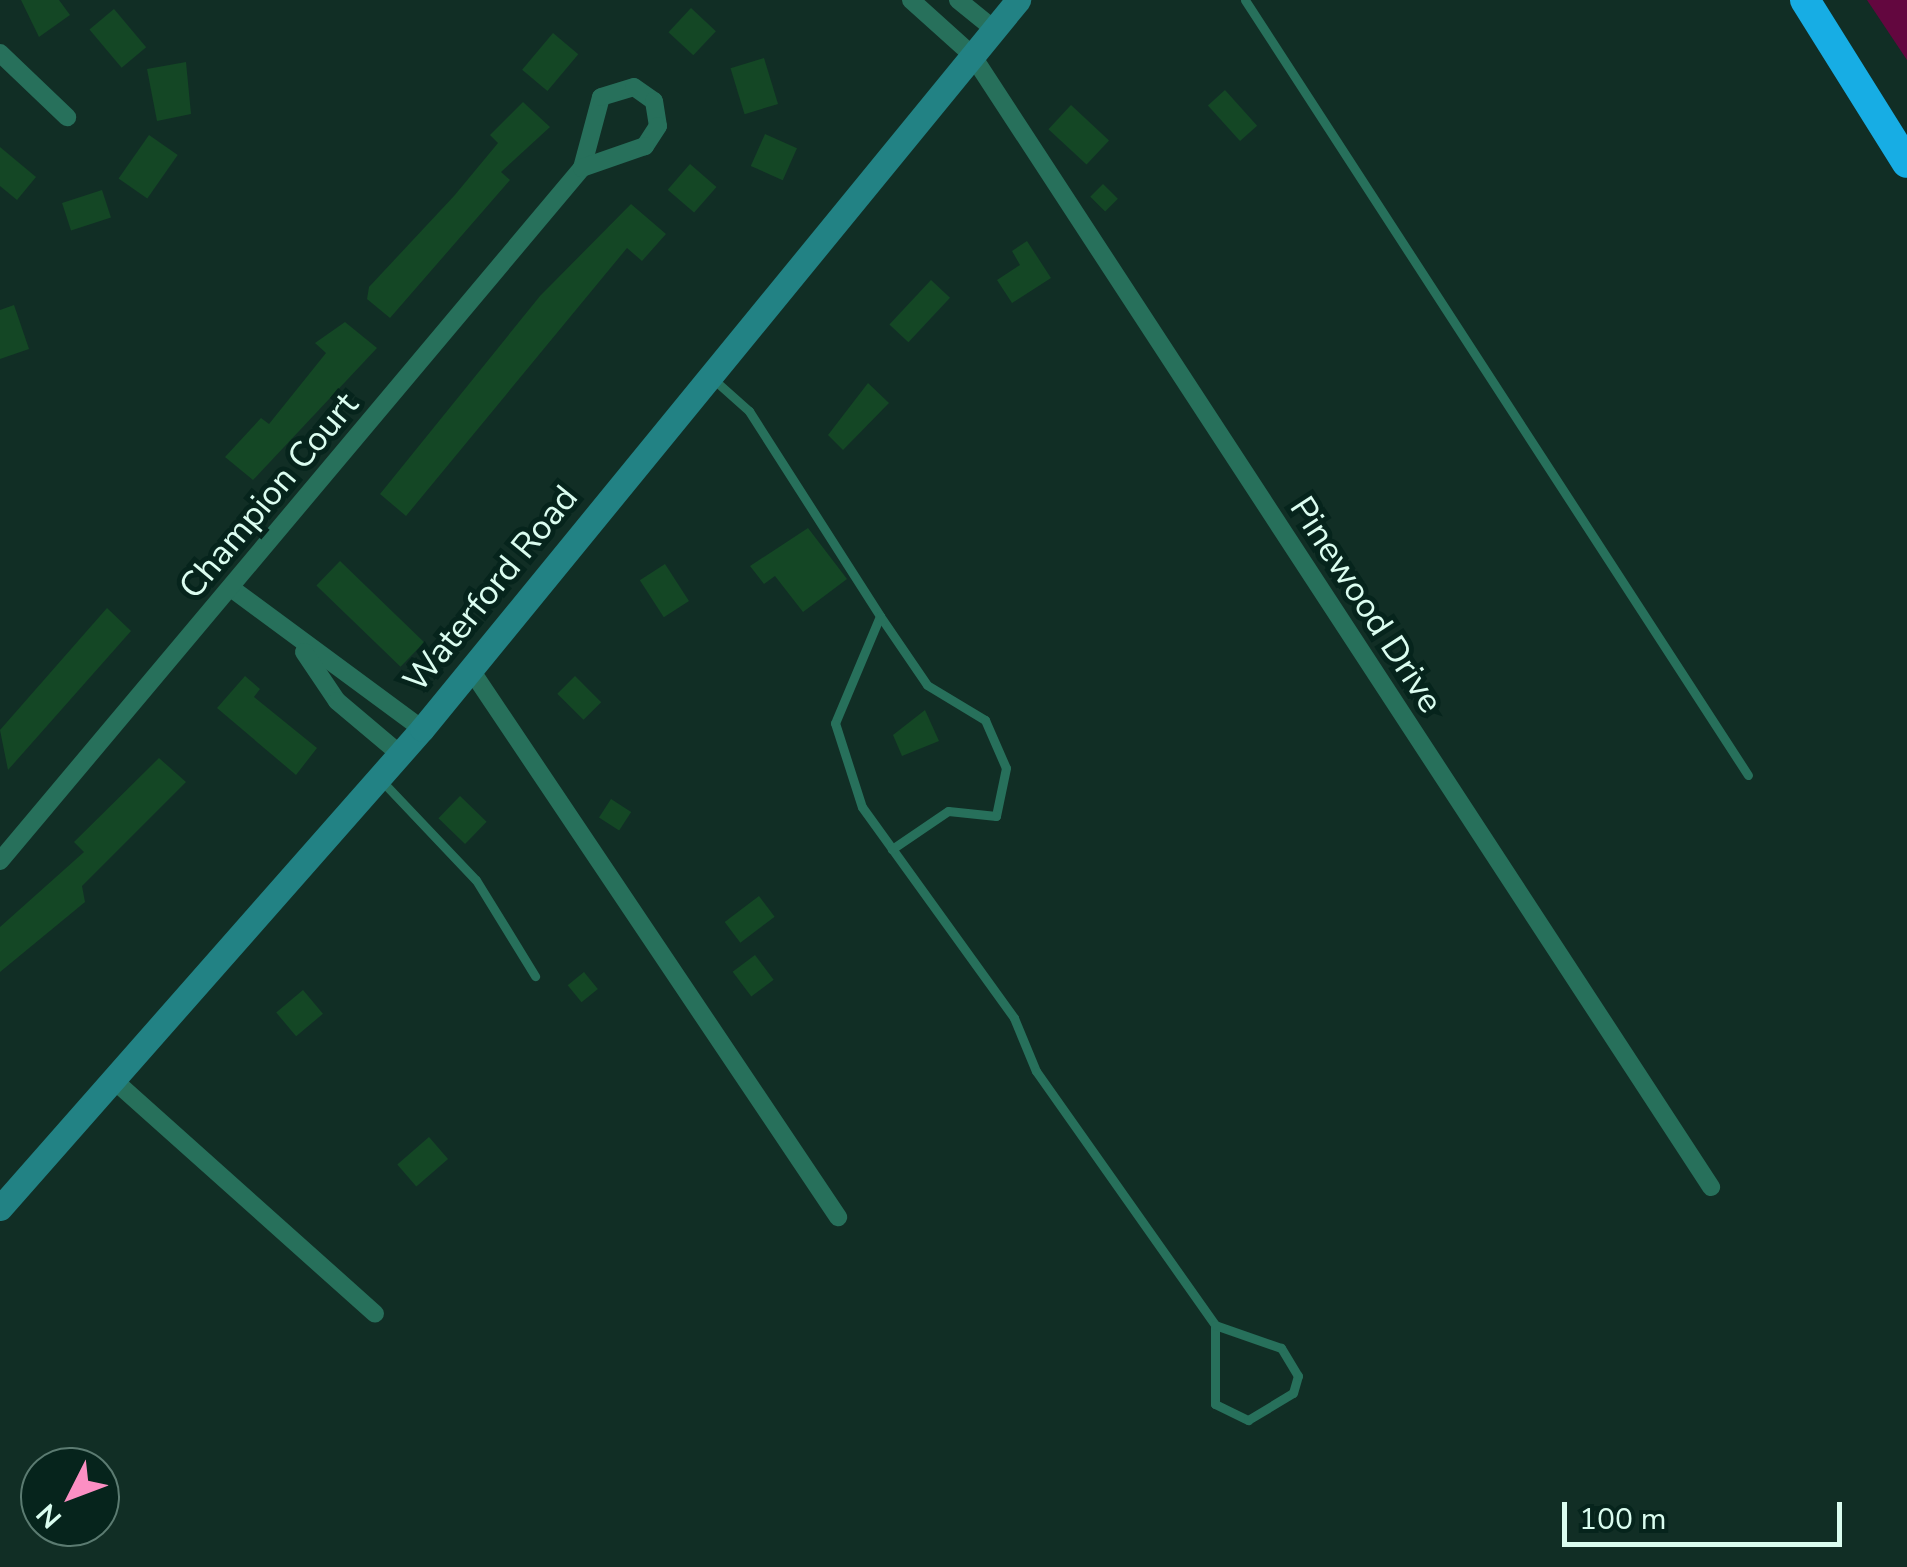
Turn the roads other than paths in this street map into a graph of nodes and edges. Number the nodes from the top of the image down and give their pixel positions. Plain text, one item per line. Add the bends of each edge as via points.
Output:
1 (911, 0) edge
2 (958, 0) edge
3 (1018, 0) edge
4 (1245, 0) edge
5 (1806, 0) edge
6 (994, 29) junction
7 (0, 53) edge
8 (972, 56) junction
9 (68, 117) dead end
10 (1907, 164) edge
11 (582, 168) junction
12 (710, 376) junction
13 (235, 590) junction
14 (880, 616) junction
15 (298, 643) junction
16 (470, 670) junction
17 (422, 729) junction
18 (400, 754) junction
19 (1748, 775) dead end
20 (380, 778) junction
21 (892, 850) junction
22 (0, 861) edge
23 (535, 976) dead end
24 (117, 1083) junction
25 (1711, 1187) dead end
26 (0, 1208) edge
27 (838, 1217) dead end
28 (375, 1314) dead end
29 (1214, 1325) junction

1 - 8 street, Pinewood Drive
2 - 6 street
3 - 6 main road, Waterford Road
4 - 19 lane
5 - 10 highway
6 - 8 main road, Waterford Road
7 - 9 street
8 - 12 main road, Waterford Road
8 - 25 street, Pinewood Drive
11 - 11 street, Champion Court via 645,146 658,126 654,100 634,87 601,97
11 - 13 street, Champion Court
12 - 14 lane via 749,410
12 - 16 main road, Waterford Road
13 - 15 street
13 - 22 street, Champion Court
14 - 21 lane via 834,723 862,807
14 - 21 lane via 927,685 985,720 1006,768 996,816 948,812
15 - 17 street
15 - 18 street via 337,701
16 - 17 main road, Waterford Road
16 - 27 street
17 - 18 main road, Waterford Road
18 - 20 main road, Waterford Road
20 - 23 lane via 476,880
20 - 24 main road, Waterford Road
21 - 29 lane
24 - 26 main road, Waterford Road
24 - 28 street
29 - 29 lane via 1211,1392 1227,1415 1265,1416 1293,1393 1298,1376 1280,1348

